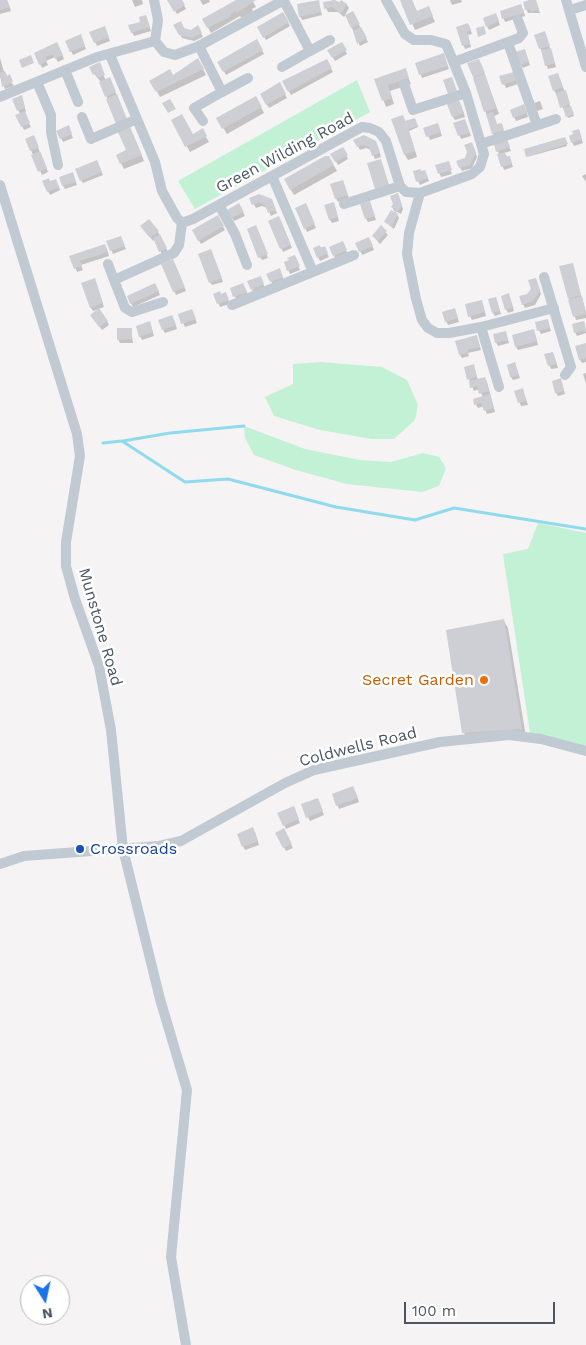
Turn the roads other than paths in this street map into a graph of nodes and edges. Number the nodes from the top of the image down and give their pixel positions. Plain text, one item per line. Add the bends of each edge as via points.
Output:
1 (154, 0) edge
2 (386, 0) edge
3 (284, 1) edge
4 (568, 5) edge
5 (586, 5) edge
6 (518, 20) dead end
7 (330, 40) dead end
8 (155, 41) junction
9 (508, 43) junction
10 (199, 46) junction
11 (310, 51) junction
12 (110, 55) junction
13 (454, 62) junction
14 (282, 67) dead end
15 (586, 67) edge
16 (65, 70) junction
17 (248, 78) dead end
18 (36, 82) junction
19 (404, 84) dead end
20 (222, 92) junction
21 (466, 92) junction
22 (0, 97) edge
23 (78, 102) dead end
24 (82, 117) dead end
25 (137, 118) junction
26 (556, 119) dead end
27 (203, 121) dead end
28 (537, 125) junction
29 (481, 144) junction
30 (58, 165) dead end
31 (272, 176) junction
32 (0, 185) edge
33 (400, 186) junction
34 (420, 193) junction
35 (344, 204) dead end
36 (219, 205) junction
37 (182, 223) junction
38 (354, 255) dead end
39 (108, 264) dead end
40 (248, 265) dead end
41 (313, 272) junction
42 (544, 276) dead end
43 (114, 280) junction
44 (163, 302) dead end
45 (232, 305) dead end
46 (554, 308) junction
47 (481, 327) junction
48 (565, 375) dead end
49 (498, 387) dead end
50 (586, 751) edge
51 (123, 849) junction
52 (0, 864) edge
53 (186, 1345) edge

1 - 8 street via 158,20
2 - 13 street via 405,34 414,40 446,44
3 - 10 street
3 - 11 street
4 - 5 street
4 - 15 street
6 - 9 street via 522,33
7 - 11 street
8 - 10 street via 164,52 175,55
8 - 12 street via 124,48
9 - 13 street
9 - 28 street
10 - 20 street
11 - 14 street
12 - 16 street
12 - 25 street
13 - 21 street
16 - 18 street
16 - 23 street
17 - 20 street
18 - 22 street
18 - 30 street via 51,115
19 - 21 street via 413,110
20 - 27 street via 194,108
21 - 29 street
24 - 25 street via 91,139
25 - 37 street via 155,162 162,191
26 - 28 street
28 - 29 street
29 - 34 street via 483,162 472,174
31 - 33 street, Green Wilding Road via 355,130 370,128 379,132 386,141
31 - 36 street, Green Wilding Road
31 - 41 street
32 - 51 street, Munstone Road via 77,434 80,456 66,542 66,566 99,666 111,730
33 - 34 street via 406,192
33 - 35 street
34 - 47 street via 407,254 422,320 437,333
36 - 37 street, Green Wilding Road
36 - 40 street
37 - 43 street via 179,245 174,253
38 - 41 street
39 - 43 street
41 - 45 street
42 - 46 street
43 - 44 street via 125,308 132,312
46 - 47 street
46 - 48 street via 571,367
47 - 49 street
50 - 51 street, Coldwells Road via 541,739 509,735 440,742 314,770 181,841
51 - 52 street, Coldwells Road via 24,856
51 - 53 street, Munstone Road via 186,1090 171,1257

